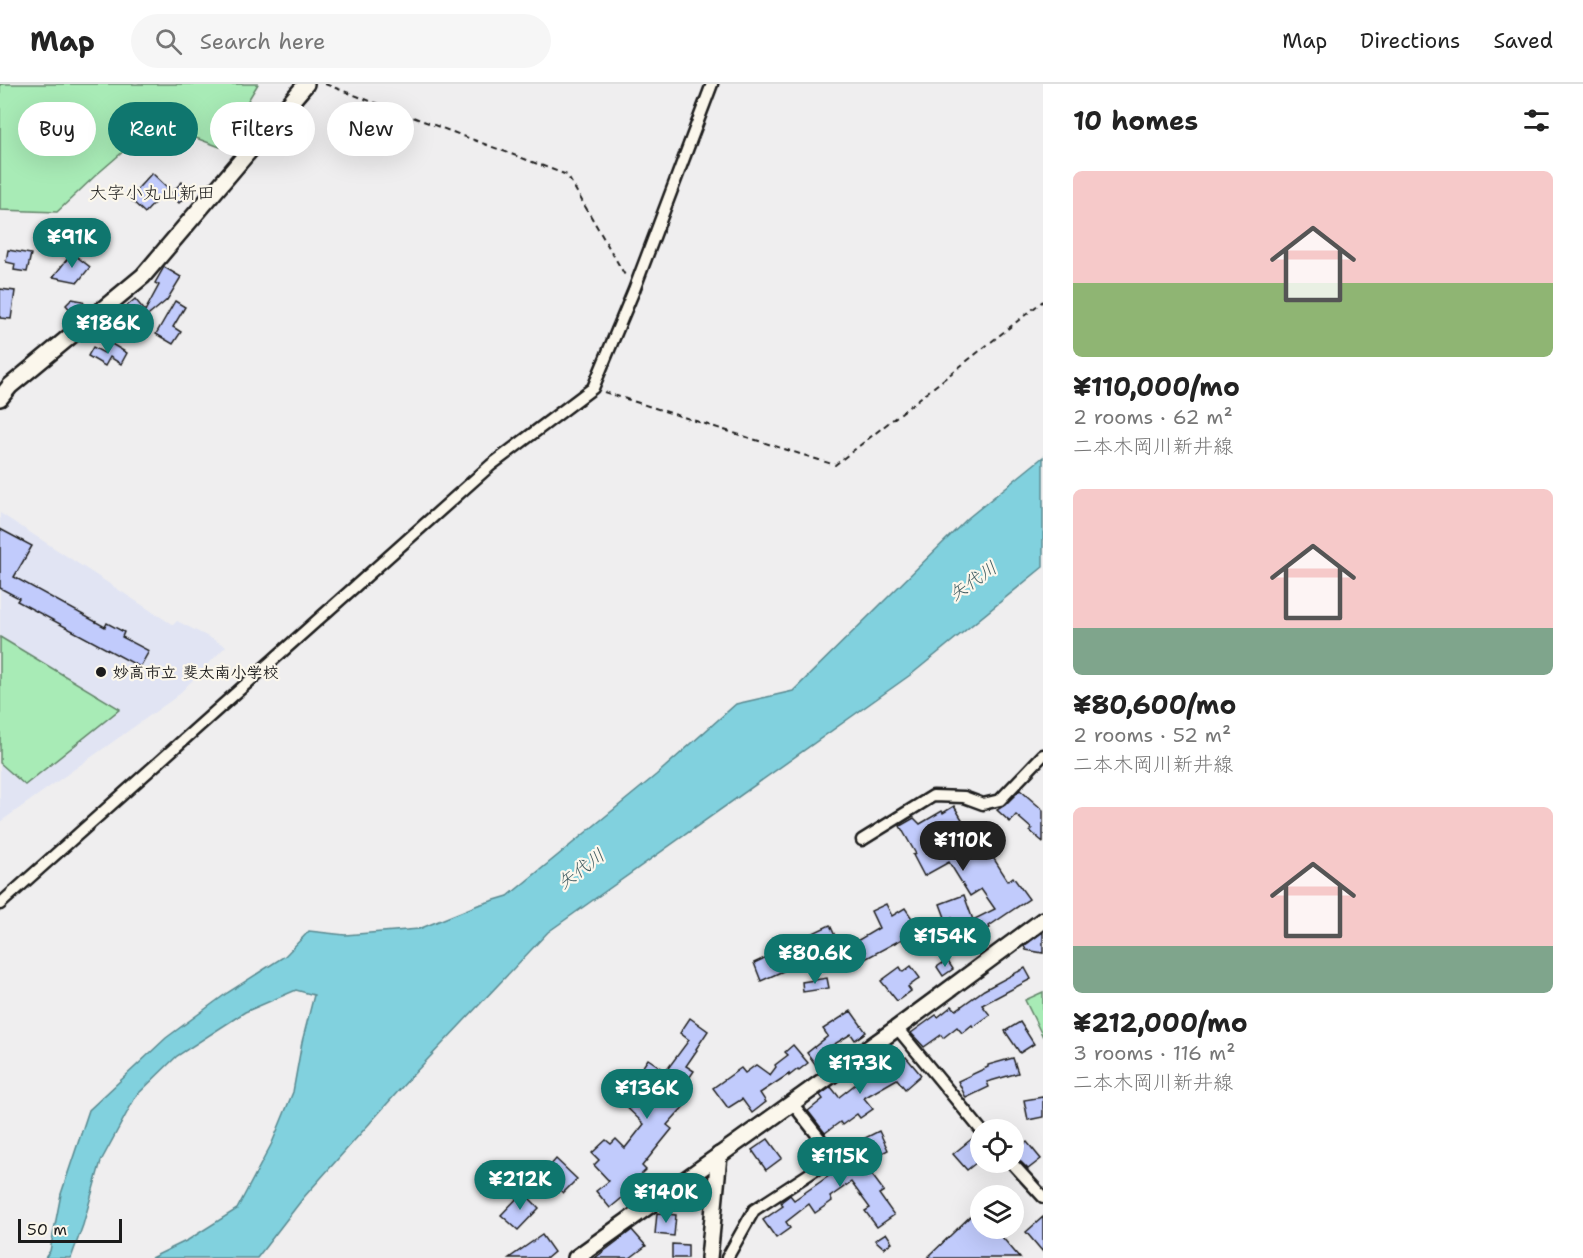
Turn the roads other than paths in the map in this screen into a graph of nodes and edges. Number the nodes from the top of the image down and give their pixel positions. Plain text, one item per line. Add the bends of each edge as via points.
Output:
1 (306, 84) edge
2 (712, 84) edge
3 (0, 398) edge
4 (1043, 755) edge
5 (862, 840) dead end
6 (0, 904) edge
7 (1043, 920) edge
8 (897, 1028) junction
9 (792, 1103) junction
10 (972, 1119) edge
11 (719, 1155) junction
12 (1021, 1173) edge
13 (1043, 1197) edge
14 (576, 1258) edge
15 (709, 1258) edge
16 (727, 1258) edge

1 - 3 main road via 143,276
2 - 6 street via 593,388 491,465
4 - 5 street via 1000,800 983,804 964,797 933,796
7 - 8 main road
8 - 9 main road
8 - 10 street
9 - 11 main road
9 - 16 street via 825,1145 829,1161 754,1210
11 - 14 main road
11 - 15 main road
12 - 13 street

